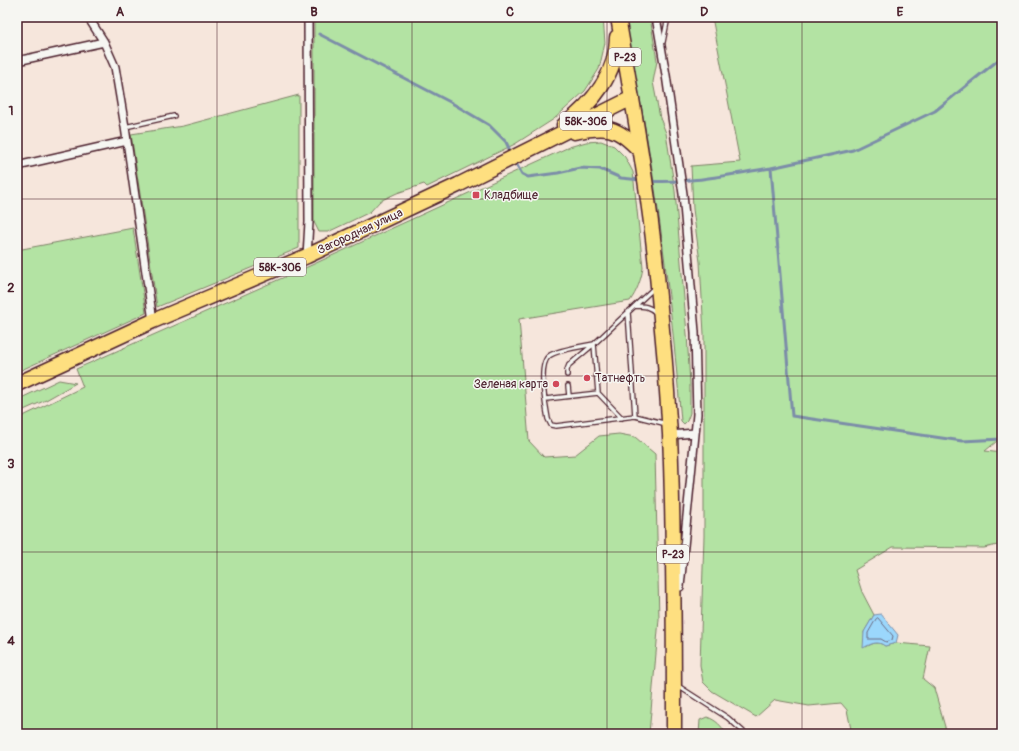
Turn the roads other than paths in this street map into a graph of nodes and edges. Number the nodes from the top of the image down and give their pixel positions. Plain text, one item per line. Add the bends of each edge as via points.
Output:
1 (88, 17) edge
2 (308, 17) edge
3 (618, 17) edge
4 (656, 17) edge
5 (668, 17) edge
6 (104, 42) junction
7 (662, 47) junction
8 (17, 61) edge
9 (632, 98) junction
10 (174, 116) dead end
11 (125, 127) junction
12 (127, 141) junction
13 (540, 144) junction
14 (640, 151) junction
15 (17, 166) edge
16 (306, 256) junction
17 (658, 284) junction
18 (634, 306) junction
19 (628, 312) junction
20 (153, 321) junction
21 (661, 321) junction
22 (594, 344) junction
23 (567, 375) dead end
24 (17, 384) edge
25 (568, 386) dead end
26 (598, 393) junction
27 (569, 396) junction
28 (546, 399) junction
29 (635, 416) junction
30 (622, 418) junction
31 (669, 430) junction
32 (695, 433) junction
33 (674, 639) junction
34 (674, 684) junction
35 (674, 734) edge
36 (746, 734) edge

1 - 6 street
2 - 16 street via 309,222
3 - 9 highway, Р-23
3 - 13 highway via 614,59 602,87 574,118
4 - 7 street
5 - 7 lane
6 - 8 street
6 - 11 street via 115,67
7 - 32 street via 682,194 693,317 697,388
9 - 13 highway, Загородная улица / 58К-306
9 - 14 highway, Р-23
10 - 11 lane
11 - 12 street
12 - 15 street
12 - 20 street
13 - 14 highway via 591,128 605,128 628,138
13 - 16 highway, Загородная улица / 58К-306
14 - 17 highway, Р-23
16 - 20 highway, Загородная улица / 58К-306
17 - 18 lane
17 - 21 highway, Р-23
18 - 19 lane
18 - 21 lane via 651,308
19 - 22 lane
19 - 29 lane
20 - 24 highway, Загородная улица / 58К-306
21 - 31 highway, Р-23
22 - 23 lane via 569,365
22 - 26 lane
22 - 28 lane via 549,356 542,370
25 - 27 lane
26 - 27 lane
26 - 30 lane
27 - 28 lane
28 - 30 lane via 548,420 551,425
29 - 30 lane
29 - 31 lane
31 - 32 street
31 - 33 highway, Р-23
32 - 33 street
33 - 34 highway, Р-23
34 - 35 highway, Р-23
34 - 36 lane via 728,718

